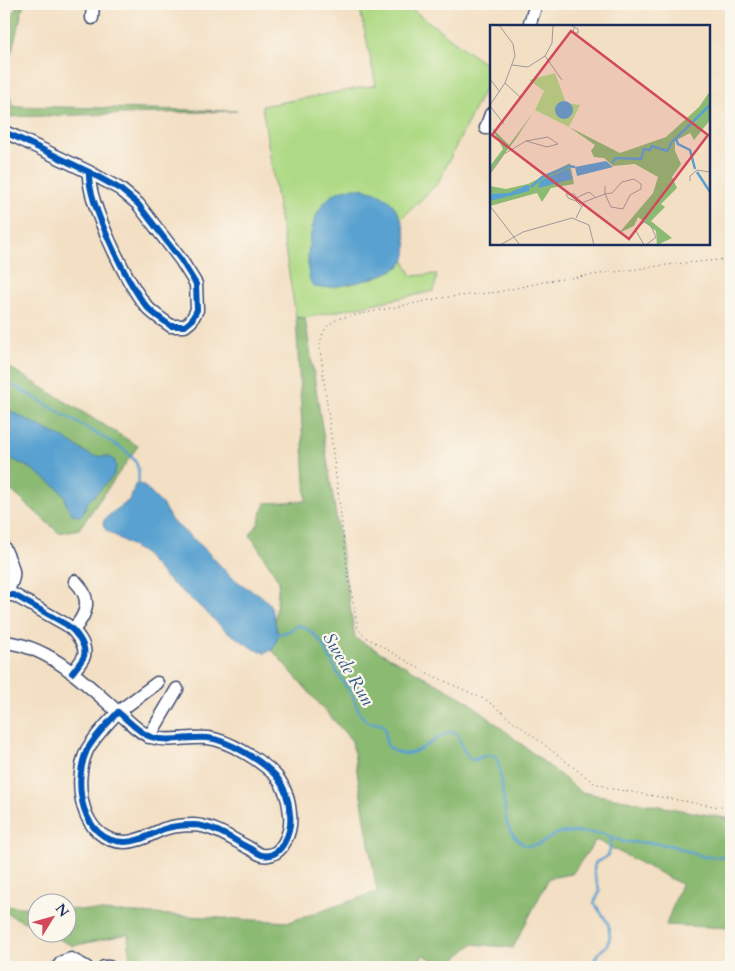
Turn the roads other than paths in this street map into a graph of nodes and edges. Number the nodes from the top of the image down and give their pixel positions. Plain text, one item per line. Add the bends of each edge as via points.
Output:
1 (93, 4) edge
2 (536, 4) edge
3 (92, 18) dead end
4 (529, 25) edge
5 (490, 117) edge
6 (486, 128) dead end
7 (4, 132) edge
8 (89, 172) junction
9 (4, 548) edge
10 (75, 581) dead end
11 (4, 594) edge
12 (73, 630) junction
13 (4, 642) edge
14 (72, 673) junction
15 (157, 683) dead end
16 (177, 690) dead end
17 (118, 712) junction
18 (149, 737) junction
19 (58, 967) edge
20 (86, 967) edge
21 (104, 967) edge
22 (108, 967) edge

1 - 3 street
2 - 4 street
5 - 6 street
7 - 8 street
8 - 8 street via 88,182 94,201 132,288 148,308 171,326 185,326 197,310 196,284 138,204
9 - 11 street via 13,568 13,582
10 - 12 street via 83,589 86,606 82,620
11 - 12 street via 14,595
12 - 14 street via 84,656
13 - 14 street via 32,648
14 - 17 street
15 - 17 street
16 - 18 street
17 - 18 street
17 - 18 street via 93,740 82,766 80,782 84,809 88,821 97,831 109,840 124,842 137,841 166,828 197,825 220,832 262,855 280,850 286,840 289,804 284,789 266,767 220,741
19 - 20 street via 71,959
21 - 22 street

